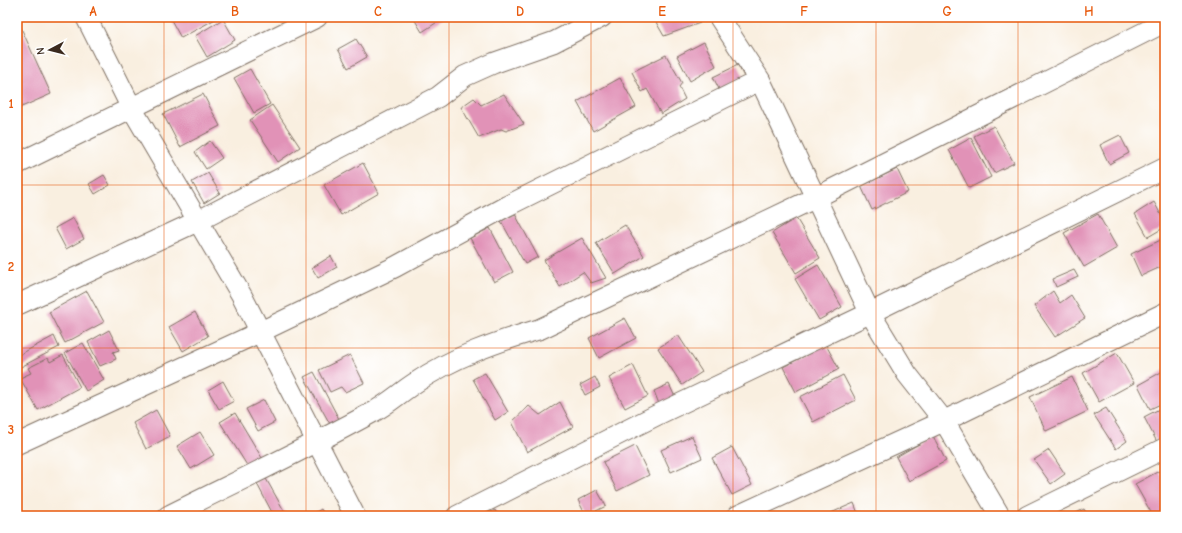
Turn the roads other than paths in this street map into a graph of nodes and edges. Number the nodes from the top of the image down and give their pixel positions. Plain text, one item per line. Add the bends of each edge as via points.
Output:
1 (86, 17) edge
2 (317, 17) edge
3 (602, 17) edge
4 (719, 17) edge
5 (1165, 22) edge
6 (760, 80) junction
7 (131, 107) junction
8 (17, 164) edge
9 (1165, 168) edge
10 (816, 197) junction
11 (198, 221) junction
12 (17, 305) edge
13 (870, 313) junction
14 (1165, 313) edge
15 (260, 332) junction
16 (944, 421) junction
17 (318, 443) junction
18 (17, 444) edge
19 (1165, 448) edge
20 (168, 516) edge
21 (355, 516) edge
22 (457, 516) edge
23 (737, 516) edge
24 (1000, 516) edge
25 (1027, 516) edge

1 - 7 street
2 - 7 street
3 - 11 street via 554,42 465,76 438,97
4 - 6 street
5 - 10 street
6 - 10 street
6 - 15 street via 507,206 395,268
7 - 8 street
7 - 11 street
9 - 13 street
10 - 13 street
10 - 17 street via 540,329 480,348 454,360 415,382 381,408
11 - 12 street
11 - 15 street
13 - 16 street via 907,374
13 - 22 street via 661,413
14 - 16 street
15 - 17 street
15 - 18 street
16 - 23 street
16 - 24 street
17 - 20 street
17 - 21 street
19 - 25 street

